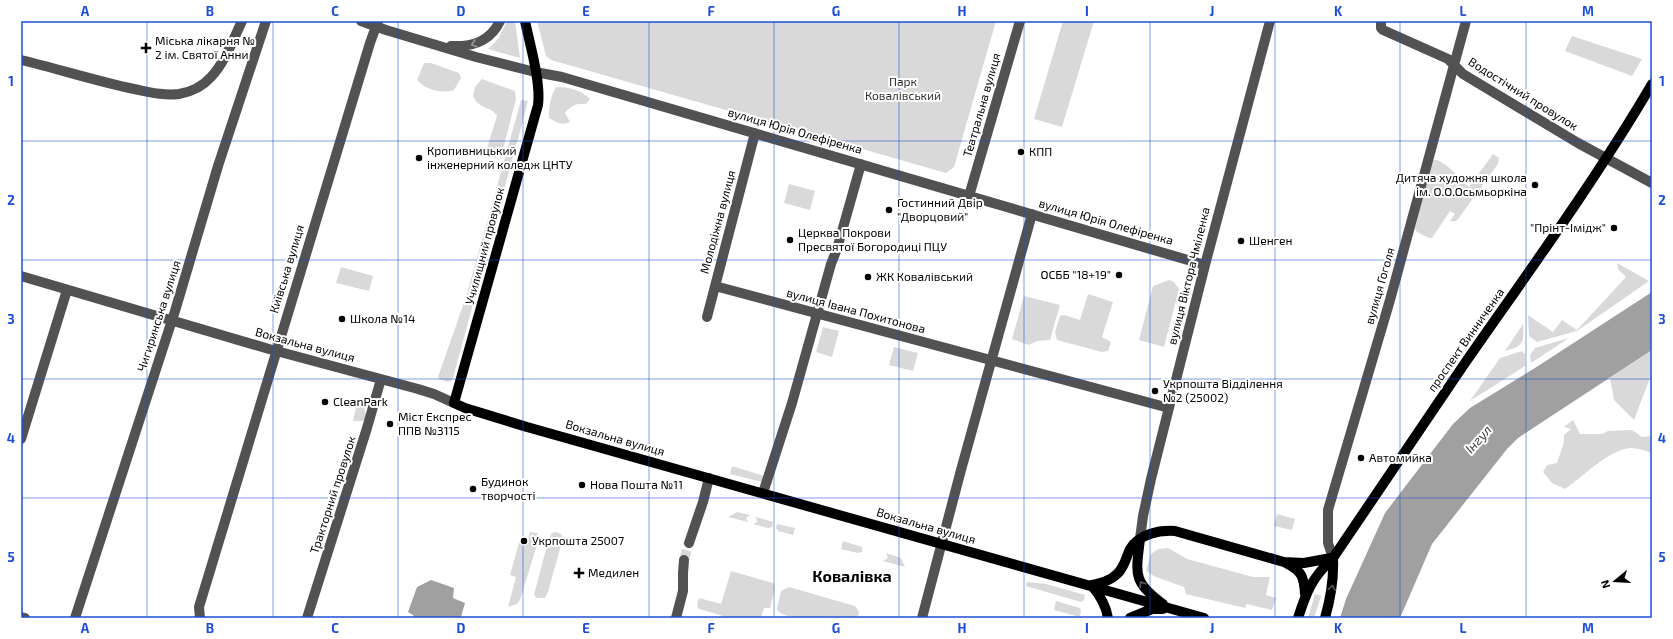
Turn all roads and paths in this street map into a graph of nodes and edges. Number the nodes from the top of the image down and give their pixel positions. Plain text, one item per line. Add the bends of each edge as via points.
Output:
1 (242, 21) edge
2 (266, 21) edge
3 (361, 21) edge
4 (500, 21) edge
5 (525, 21) edge
6 (1020, 21) edge
7 (1270, 21) edge
8 (1466, 21) edge
9 (377, 24) edge
10 (1381, 25) edge
11 (438, 45) junction
12 (21, 60) edge
13 (1454, 64) junction
14 (535, 72) junction
15 (1652, 84) edge
16 (755, 133) junction
17 (1606, 158) junction
18 (862, 164) junction
19 (1652, 183) edge
20 (969, 196) junction
21 (1032, 214) junction
22 (1205, 265) junction
23 (21, 276) edge
24 (715, 286) junction
25 (68, 290) junction
26 (817, 313) junction
27 (707, 317) dead end
28 (171, 320) junction
29 (276, 351) junction
30 (991, 360) junction
31 (381, 379) junction
32 (454, 403) junction
33 (1169, 408) junction
34 (21, 439) edge
35 (709, 478) junction
36 (763, 493) junction
37 (1140, 539) junction
38 (689, 543) tunnel mouth
39 (941, 544) junction
40 (1332, 558) junction
41 (684, 560) tunnel mouth
42 (1284, 562) junction
43 (1091, 586) junction
44 (1305, 596) junction
45 (1171, 609) junction
46 (21, 617) edge
47 (25, 618) edge
48 (75, 618) edge
49 (200, 618) edge
50 (307, 618) edge
51 (676, 618) edge
52 (922, 618) edge
53 (1108, 618) edge
54 (1130, 618) edge
55 (1204, 618) edge
56 (1298, 618) edge
57 (1325, 618) edge

1 - 12 street via 213,76 199,86 180,94 161,95
2 - 28 street, Чигиринська вулиця
3 - 9 street, вулиця Юрія Олефіренка
4 -> 11 street via 495,31 478,43
5 - 14 main road, Училищний провулок
6 - 20 street, Театральна вулиця
7 - 22 street, вулиця Віктора Чміленка
8 - 13 street, вулиця Гоголя
9 - 11 street, вулиця Юрія Олефіренка
9 - 29 street, Київська вулиця
10 - 13 street, Водостічний провулок via 1383,30
11 - 14 street, вулиця Юрія Олефіренка
13 - 17 street, Водостічний провулок via 1463,74
13 - 40 street, вулиця Гоголя via 1392,294 1328,510 1328,543
14 - 16 street, вулиця Юрія Олефіренка via 562,77
14 - 32 main road, Училищний провулок via 538,105
15 - 17 main road, проспект Винниченка
16 - 18 street, вулиця Юрія Олефіренка
16 - 24 street, Молодіжна вулиця
17 - 19 street, Водостічний провулок
17 - 40 main road, проспект Винниченка
18 - 20 street, вулиця Юрія Олефіренка
18 - 26 street
20 - 21 street, вулиця Юрія Олефіренка
21 - 22 street, вулиця Юрія Олефіренка
21 - 30 street
22 - 33 street, вулиця Віктора Чміленка
23 - 25 street, Вокзальна вулиця
24 - 26 street, вулиця Івана Похитонова
24 - 27 street, Молодіжна вулиця
25 - 28 street, Вокзальна вулиця
25 - 34 street
26 - 30 street, вулиця Івана Похитонова
26 - 36 street
28 - 29 street, Вокзальна вулиця
28 - 48 street, Чигиринська вулиця
29 - 31 street, Вокзальна вулиця
29 - 49 street, Київська вулиця via 199,607
30 - 33 street, вулиця Івана Похитонова
30 - 39 street
31 - 32 street, Вокзальна вулиця via 434,394
31 - 50 street, Тракторний провулок via 368,428
32 - 35 main road, Вокзальна вулиця via 527,427
33 - 37 street, вулиця Віктора Чміленка via 1143,514
35 - 36 main road, Вокзальна вулиця
35 - 38 street
36 - 39 main road, Вокзальна вулиця
37 - 42 main road via 1166,530 1175,531
37 - 43 main road via 1130,549 1122,569 1117,574
45 -> 37 main road via 1149,593 1140,582 1136,564
39 - 43 main road, Вокзальна вулиця
39 - 52 street
40 - 42 main road via 1304,563
40 - 44 main road, проспект Винниченка via 1314,578
57 -> 40 main road via 1332,590
41 - 51 street via 683,591
42 - 44 main road via 1301,574
43 - 45 main road, Вокзальна вулиця
43 - 53 main road via 1106,607
44 - 56 main road, проспект Винниченка
45 - 54 main road via 1152,609
45 - 55 main road, Вокзальна вулиця
46 - 47 street

